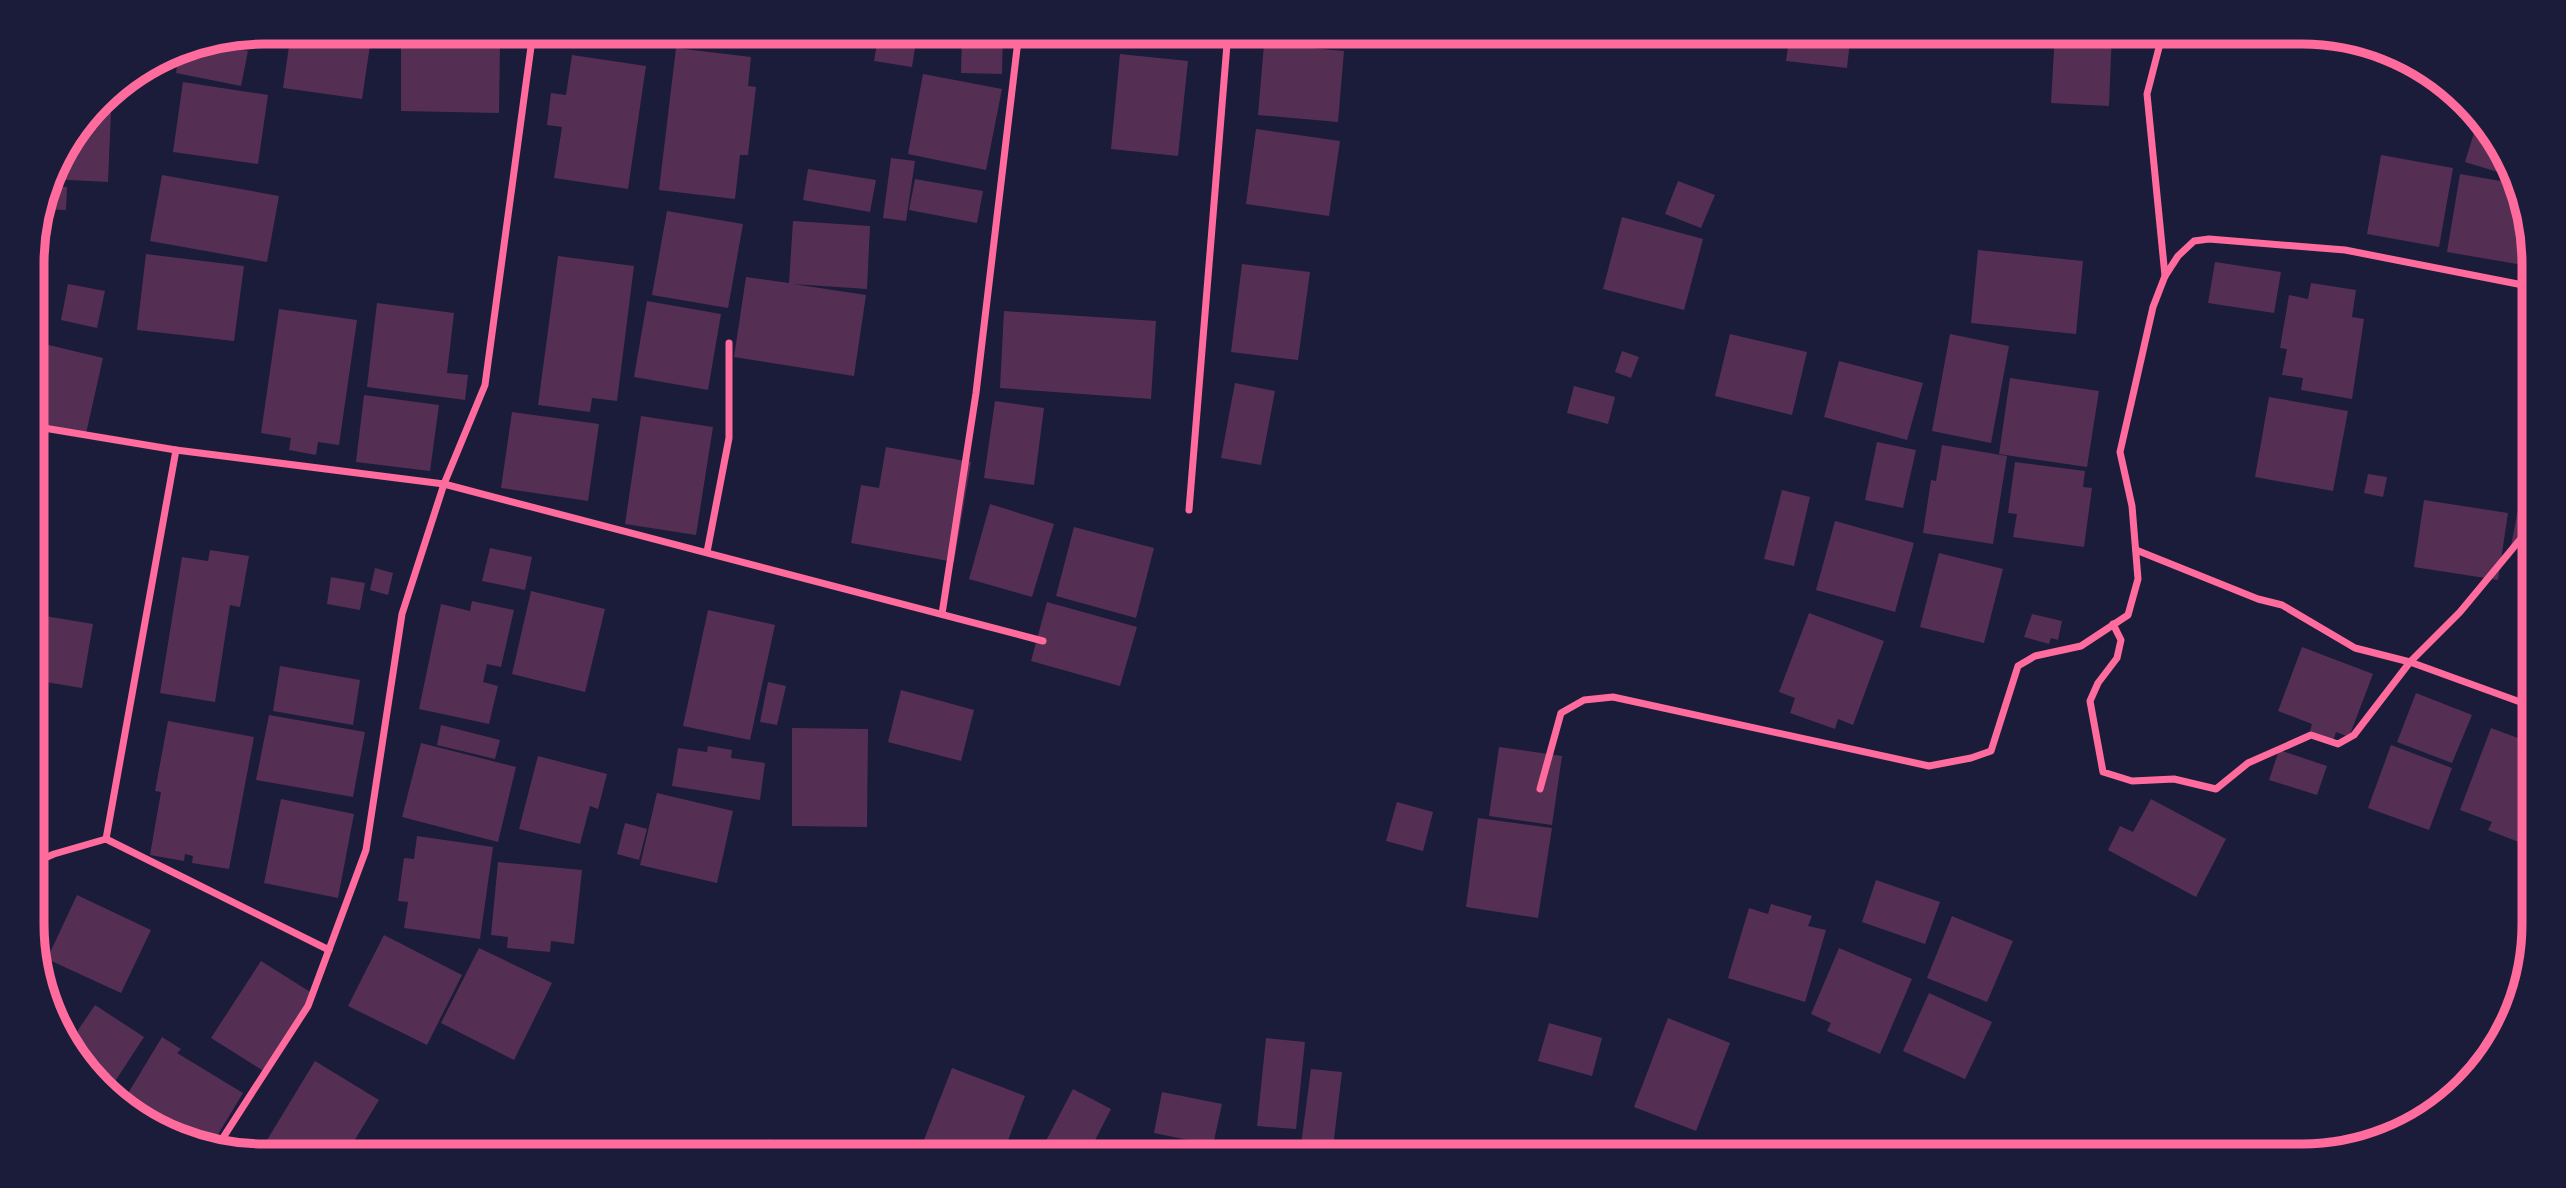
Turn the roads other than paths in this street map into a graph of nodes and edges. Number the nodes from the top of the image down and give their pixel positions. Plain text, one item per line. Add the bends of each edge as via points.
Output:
1 (531, 44) edge
2 (1018, 44) edge
3 (1227, 44) edge
4 (2160, 44) edge
5 (2165, 276) junction
6 (2522, 285) edge
7 (729, 344) dead end
8 (44, 428) edge
9 (176, 450) junction
10 (444, 484) junction
11 (1189, 510) dead end
12 (2522, 537) edge
13 (2136, 551) junction
14 (707, 552) junction
15 (942, 614) junction
16 (2113, 624) junction
17 (1043, 641) dead end
18 (2410, 662) junction
19 (2522, 703) edge
20 (1539, 789) dead end
21 (106, 839) junction
22 (44, 858) edge
23 (329, 950) junction
24 (221, 1140) edge

1 - 10 street via 485,385
2 - 15 street via 976,393
3 - 11 street
4 - 5 street via 2147,94
5 - 6 street via 2194,241 2209,239 2345,250
5 - 13 street via 2153,307 2120,452
7 - 14 street via 729,438
8 - 9 street
9 - 10 street
9 - 21 street
10 - 14 street
10 - 23 street via 402,614 366,850
12 - 18 street via 2460,612
13 - 16 street via 2138,579 2128,615
13 - 18 street via 2282,605 2355,648
14 - 15 street
15 - 17 street
16 - 18 street via 2121,640 2117,658 2090,701 2103,772 2132,781 2174,779 2216,789 2248,763 2311,735 2338,744 2354,735
16 - 20 street via 2081,646 2035,656 2018,666 1991,751 1971,758 1930,766 1613,697 1584,701 1561,713
18 - 19 street
21 - 22 street
21 - 23 street
23 - 24 street via 308,1006

